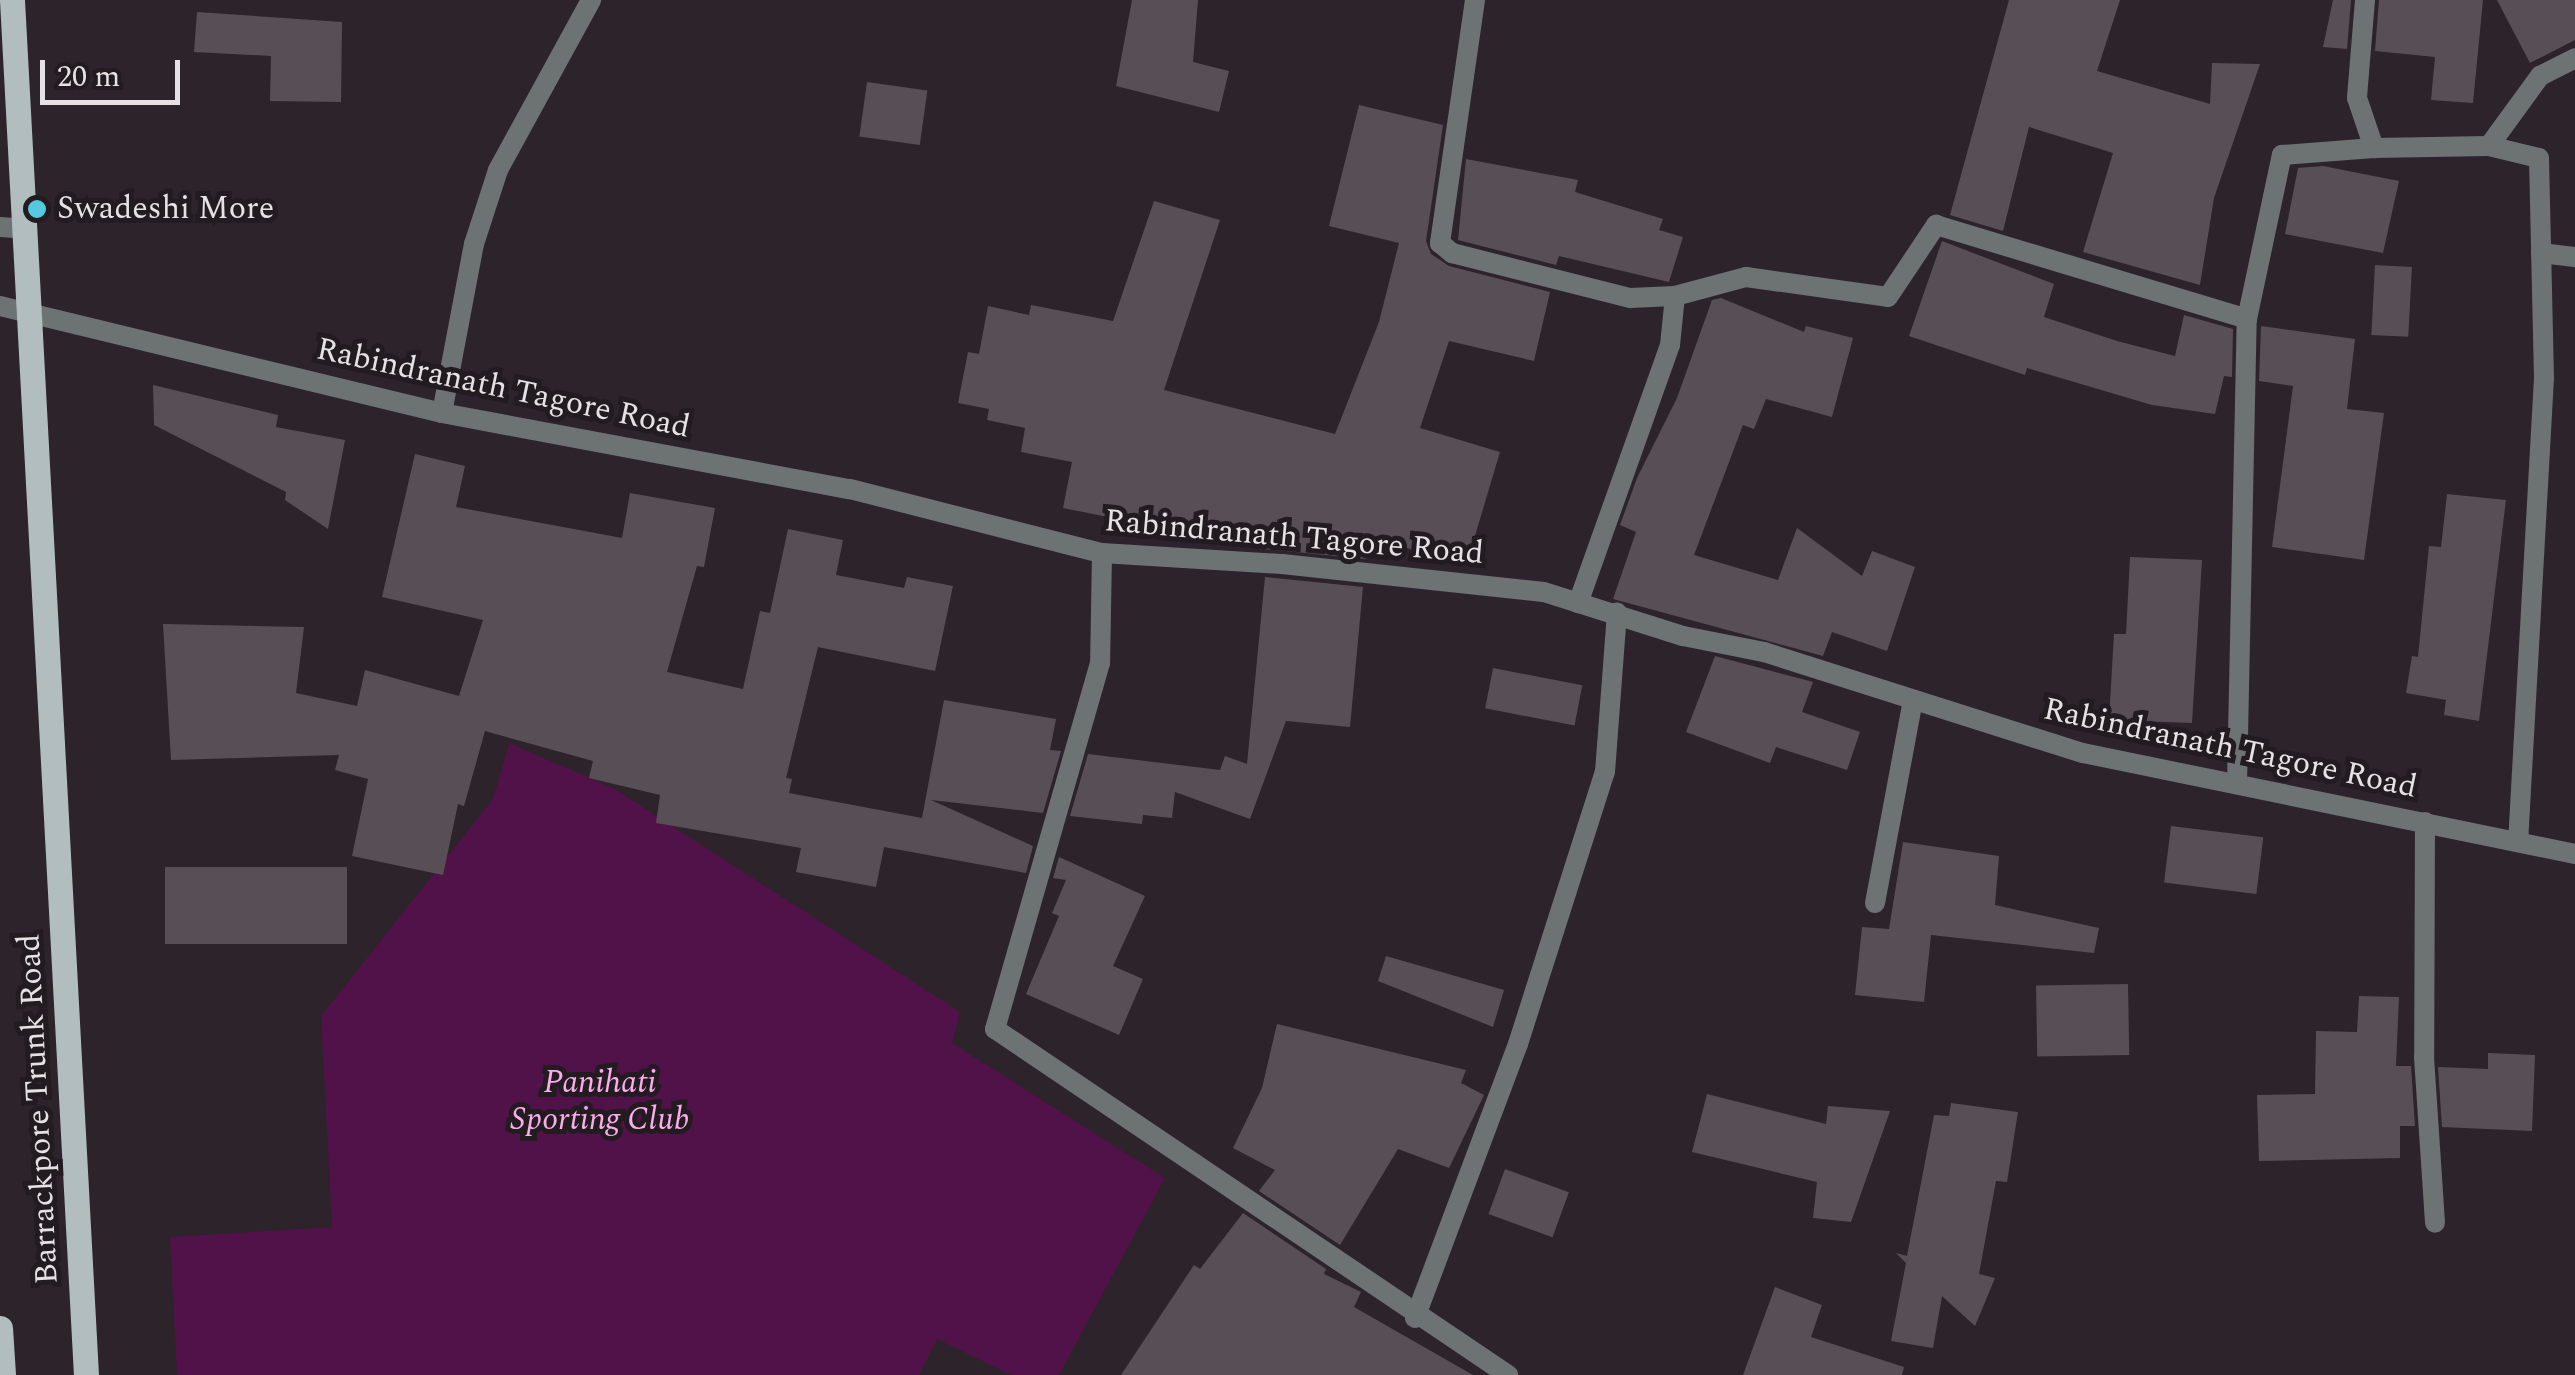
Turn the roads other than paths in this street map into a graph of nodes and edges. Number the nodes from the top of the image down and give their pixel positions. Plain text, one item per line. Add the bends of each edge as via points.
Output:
1 (12, 0) edge
2 (591, 0) edge
3 (1475, 0) edge
4 (2365, 0) edge
5 (2575, 58) edge
6 (2490, 146) junction
7 (2374, 148) junction
8 (13, 228) edge
9 (2541, 253) junction
10 (2575, 256) edge
11 (1675, 296) junction
12 (13, 308) edge
13 (2247, 318) junction
14 (442, 413) junction
15 (1102, 553) junction
16 (1578, 603) junction
17 (1616, 612) junction
18 (1913, 700) junction
19 (2237, 784) junction
20 (2425, 822) junction
21 (2518, 842) junction
22 (2575, 854) edge
23 (1875, 902) dead end
24 (2435, 1223) dead end
25 (1415, 1318) junction
26 (0, 1328) edge
27 (3, 1375) edge
28 (86, 1375) edge
29 (1508, 1375) edge

1 - 8 main road, Barrackpore Trunk Road
2 - 14 street via 498,170 474,244
3 - 11 street via 1440,243 1452,253 1630,298
4 - 7 street via 2358,98
5 - 6 street via 2540,76
6 - 7 street
6 - 9 street via 2538,158
7 - 13 street via 2282,155
8 - 12 main road, Barrackpore Trunk Road
9 - 10 street
9 - 21 street via 2544,378
11 - 13 street via 1746,277 1888,297 1936,224
11 - 16 street via 1670,345
12 - 14 street, Rabindranath Tagore Road
12 - 28 main road, Barrackpore Trunk Road
13 - 19 street
14 - 15 street, Rabindranath Tagore Road via 850,489
15 - 16 street, Rabindranath Tagore Road via 1282,564 1544,592
15 - 25 street via 1100,663 995,1028
16 - 17 street, Rabindranath Tagore Road
17 - 18 street, Rabindranath Tagore Road
17 - 25 street via 1605,772 1518,1044
18 - 19 street, Rabindranath Tagore Road via 2083,753
18 - 23 street
19 - 20 street, Rabindranath Tagore Road
20 - 21 street, Rabindranath Tagore Road
20 - 24 street via 2424,1056
21 - 22 street, Rabindranath Tagore Road
25 - 29 street
26 - 27 main road

